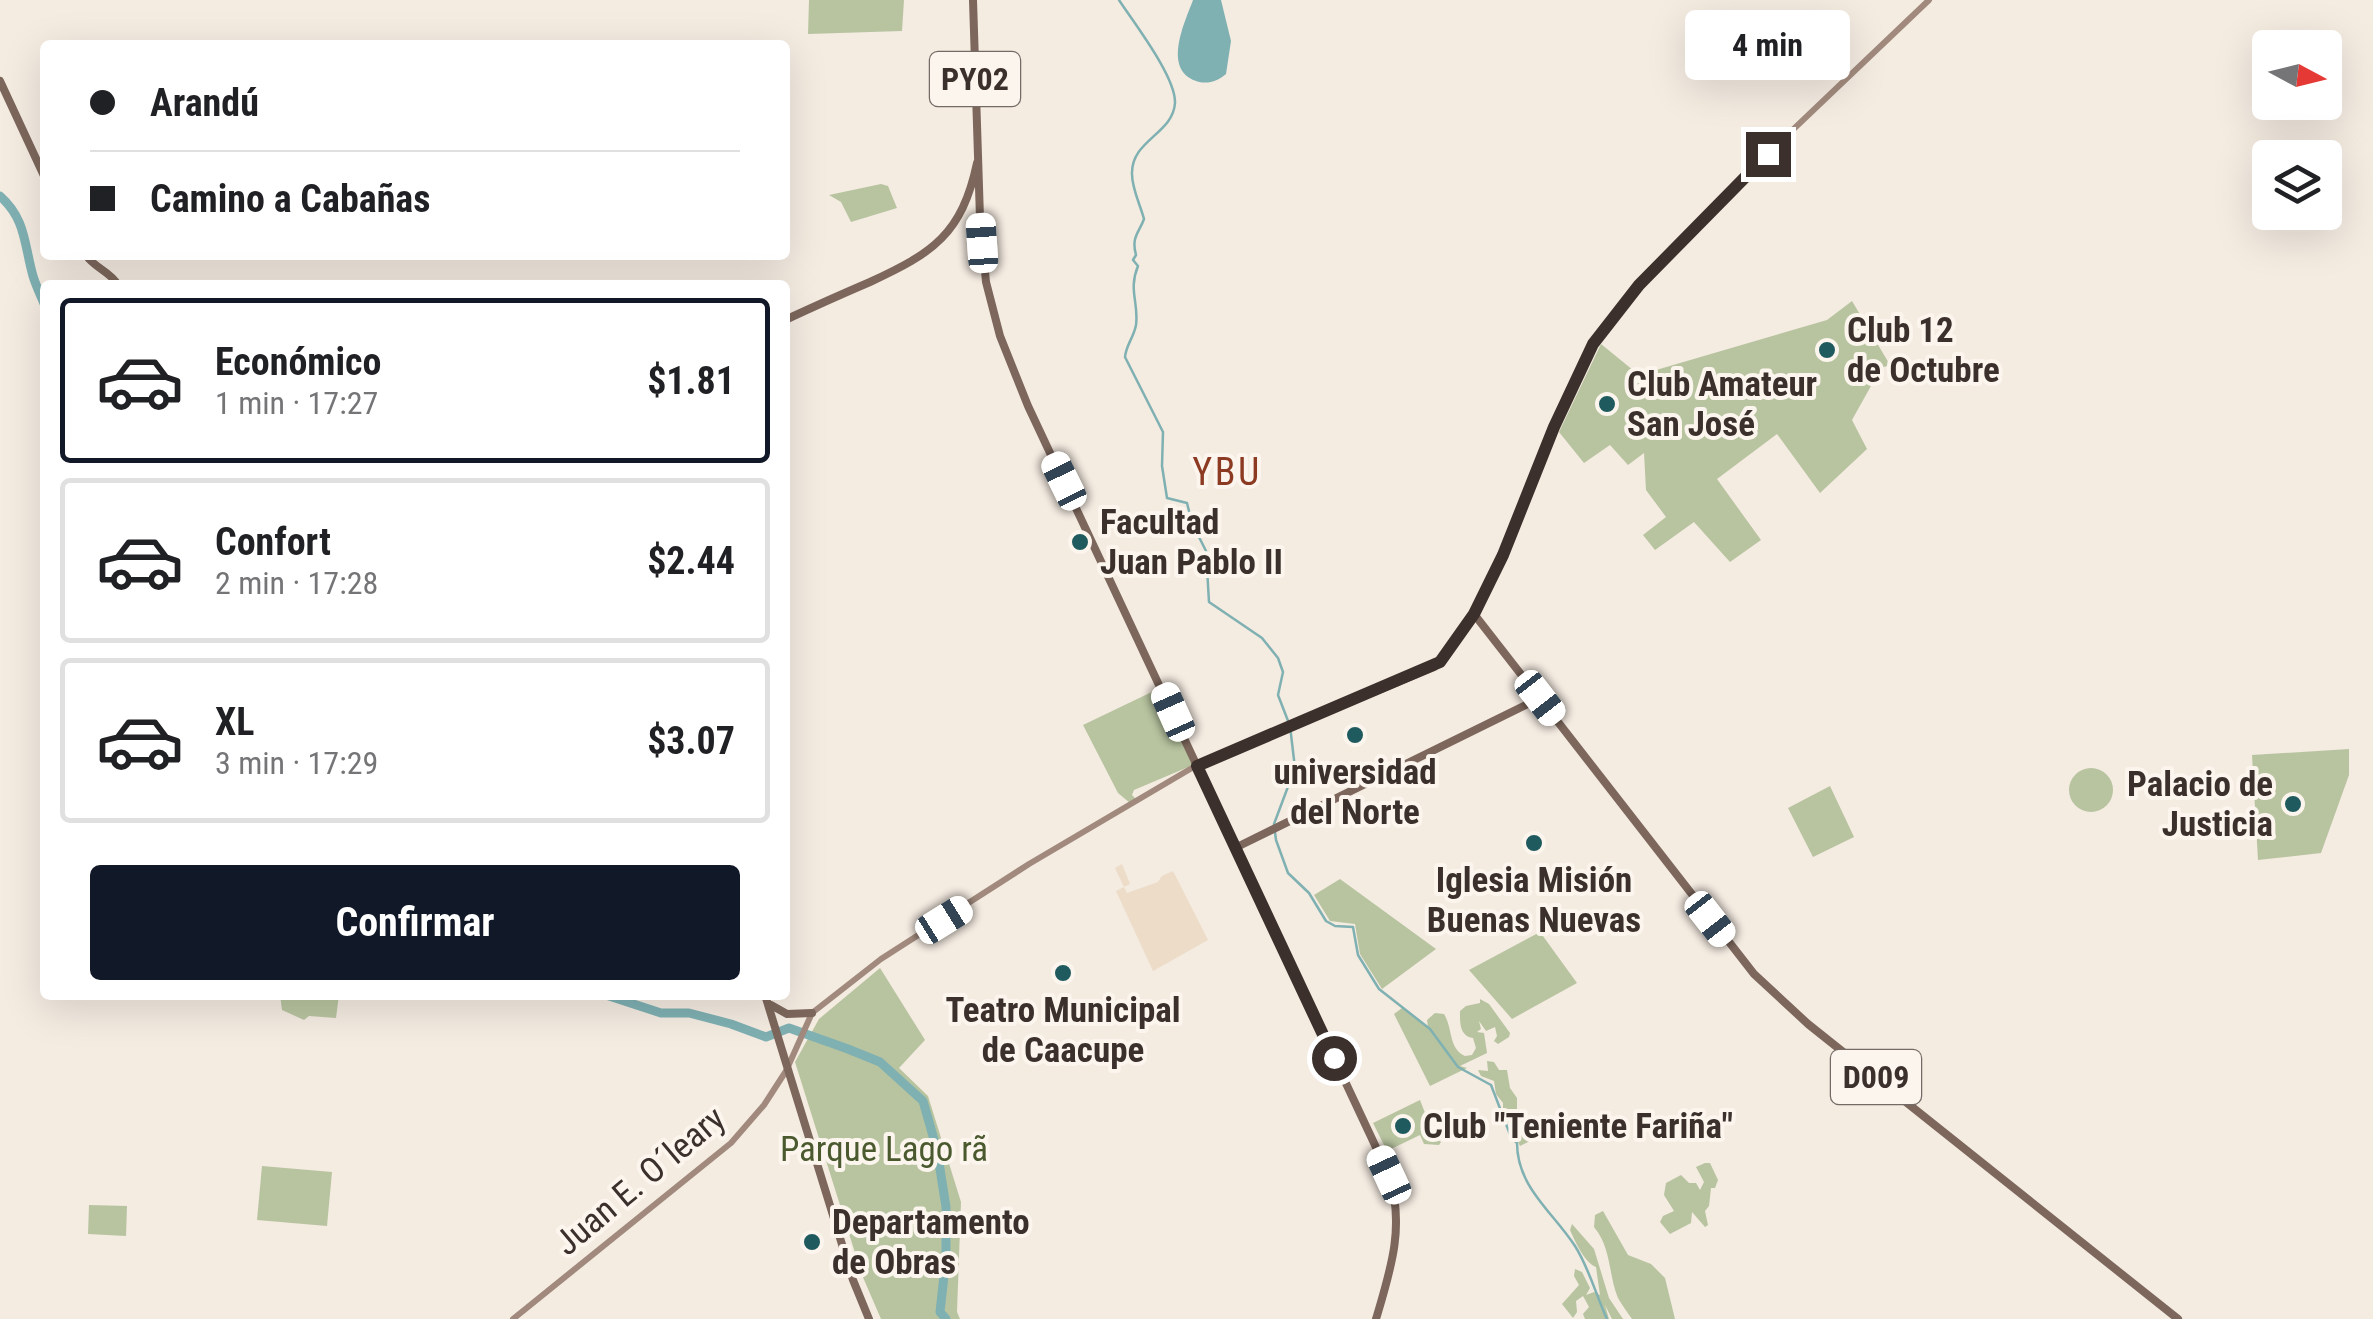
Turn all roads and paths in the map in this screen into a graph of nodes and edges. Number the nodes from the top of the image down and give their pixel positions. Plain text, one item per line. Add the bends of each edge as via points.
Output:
1 (973, 0) edge
2 (1928, 0) edge
3 (0, 81) edge
4 (978, 158) junction
5 (40, 167) edge
6 (959, 218) junction
7 (982, 243) junction
8 (89, 260) edge
9 (115, 280) edge
10 (790, 318) edge
11 (1474, 614) junction
12 (1540, 698) junction
13 (1197, 766) junction
14 (1118, 799) dead end
15 (1127, 808) junction
16 (1237, 848) junction
17 (768, 1000) edge
18 (769, 1000) edge
19 (812, 1013) junction
20 (786, 1070) junction
21 (513, 1319) edge
22 (869, 1319) edge
23 (1376, 1319) edge
24 (2178, 1319) edge

1 - 4 main road, PY02
2 - 11 street via 1740,180 1639,285 1593,344
3 - 5 main road
4 - 6 main road, PY02
4 - 7 main road, PY02
6 - 7 main road via 976,218
6 - 10 main road, PY02 via 926,255
7 - 13 main road, PY02 via 994,316 1028,406
8 - 9 main road
11 - 12 main road, D009
11 - 13 main road via 1434,667
12 - 16 main road
12 - 24 main road, D009 via 1759,979
13 - 15 street
13 - 16 main road, PY02
14 - 15 street
15 - 19 street via 881,959
16 - 23 main road, PY02 via 1395,1193 1396,1246
17 - 20 main road
18 - 19 main road via 780,1012
19 - 20 street, Juan E. O´leary
20 - 21 street, Juan E. O´leary via 731,1142
20 - 22 main road

